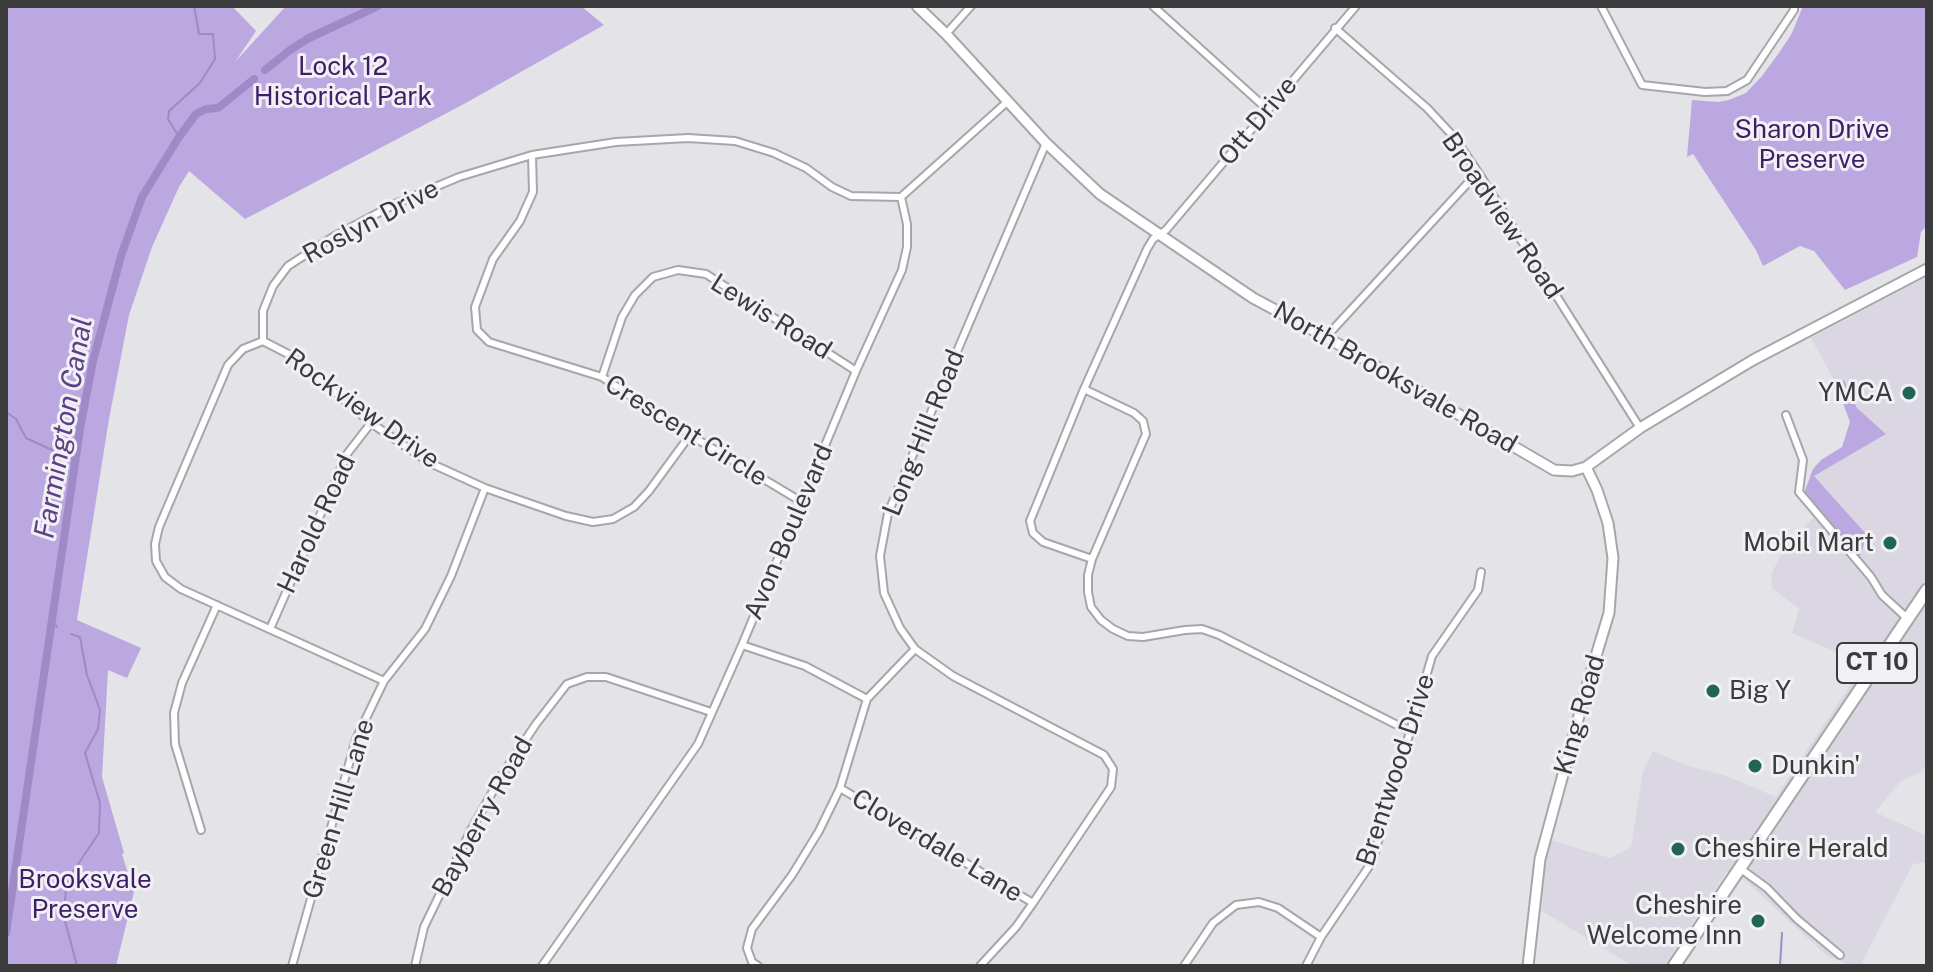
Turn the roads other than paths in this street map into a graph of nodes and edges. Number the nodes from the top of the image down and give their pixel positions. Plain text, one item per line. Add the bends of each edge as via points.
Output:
1 (917, 6) edge
2 (971, 6) edge
3 (1153, 6) edge
4 (1356, 6) edge
5 (1601, 6) edge
6 (1794, 6) edge
7 (1335, 28) junction
8 (946, 34) junction
9 (1007, 102) junction
10 (1268, 110) junction
11 (1046, 143) junction
12 (532, 155) junction
13 (1478, 172) junction
14 (901, 197) junction
15 (1160, 235) junction
16 (1927, 269) edge
17 (1326, 337) junction
18 (263, 341) junction
19 (856, 371) junction
20 (602, 377) junction
21 (1084, 389) junction
22 (1786, 415) dead end
23 (371, 423) junction
24 (1640, 428) junction
25 (690, 435) junction
26 (1586, 467) junction
27 (485, 488) junction
28 (802, 502) junction
29 (1092, 559) junction
30 (1481, 572) dead end
31 (1927, 590) edge
32 (217, 605) junction
33 (1908, 619) junction
34 (270, 629) junction
35 (742, 645) junction
36 (915, 649) junction
37 (384, 681) junction
38 (867, 699) junction
39 (711, 712) junction
40 (1409, 731) junction
41 (840, 788) junction
42 (201, 830) dead end
43 (1741, 869) junction
44 (1033, 903) junction
45 (1321, 937) junction
46 (1840, 955) dead end
47 (292, 966) edge
48 (415, 966) edge
49 (542, 966) edge
50 (758, 966) edge
51 (980, 966) edge
52 (1184, 966) edge
53 (1306, 966) edge
54 (1528, 966) edge
55 (1674, 966) edge

1 - 8 main road, North Brooksvale Road
2 - 8 street
3 - 10 street
4 - 7 street, Ott Drive
5 - 6 street via 1642,85 1705,92 1727,91 1747,80
7 - 10 street, Ott Drive
7 - 13 street, Broadview Road via 1427,108
8 - 9 main road, North Brooksvale Road
9 - 11 main road, North Brooksvale Road
9 - 14 street
10 - 15 street, Ott Drive
11 - 15 main road, North Brooksvale Road via 1100,194
11 - 36 street, Long Hill Road via 888,513 880,556 884,593
12 - 14 street via 616,142 735,141 806,168 851,196
12 - 18 street, Roslyn Drive via 395,204 288,266 263,311
12 - 20 street, Crescent Circle via 533,192 493,259 475,307 477,330 489,342
13 - 17 street
13 - 24 street, Broadview Road
14 - 19 street, Avon Boulevard via 907,224 905,259
15 - 17 main road, North Brooksvale Road via 1253,298
15 - 21 street, Ott Drive via 1147,249
16 - 24 main road via 1753,360
17 - 26 main road, North Brooksvale Road via 1554,470
18 - 23 street, Rockview Drive via 292,356
18 - 32 street, Rockview Drive via 243,349 228,365 155,544 165,577
19 - 20 street, Lewis Road via 706,274 678,270 653,277 635,295
19 - 28 street, Avon Boulevard
20 - 25 street, Crescent Circle
21 - 29 street via 1134,413 1146,434
21 - 29 street, Ott Drive via 1030,521 1043,542
22 - 33 street via 1803,460 1799,492 1882,595
23 - 27 street, Rockview Drive via 430,463
23 - 34 street, Harold Road via 347,454
24 - 26 main road
25 - 27 street, Rockview Drive via 649,491 613,519 593,522 566,516
25 - 28 street, Crescent Circle
26 - 54 main road, King Road via 1608,523 1613,558 1609,613 1540,859
27 - 37 street, Green Hill Lane via 425,629
28 - 35 street, Avon Boulevard
29 - 40 street via 1091,607 1113,629 1143,637 1202,629
30 - 40 street, Brentwood Drive via 1478,590 1432,656
31 - 33 highway, CT 10
32 - 34 street, Rockview Drive
32 - 42 street via 174,713 175,744
33 - 43 highway, CT 10
34 - 37 street, Rockview Drive
35 - 38 street via 805,666
35 - 39 street, Avon Boulevard
36 - 38 street
36 - 44 street via 953,676 1104,755 1113,769 1111,787
37 - 47 street, Green Hill Lane via 356,739
38 - 41 street
39 - 48 street, Bayberry Road via 606,677 567,684 502,775 471,830 424,927
39 - 49 street, Avon Boulevard via 698,744
40 - 45 street, Brentwood Drive via 1372,862
41 - 44 street, Cloverdale Lane
41 - 50 street via 792,875 752,929 747,948
43 - 46 street
43 - 55 highway, CT 10
44 - 51 street
45 - 52 street via 1278,908 1259,902 1236,905 1213,923
45 - 53 street, Brentwood Drive

